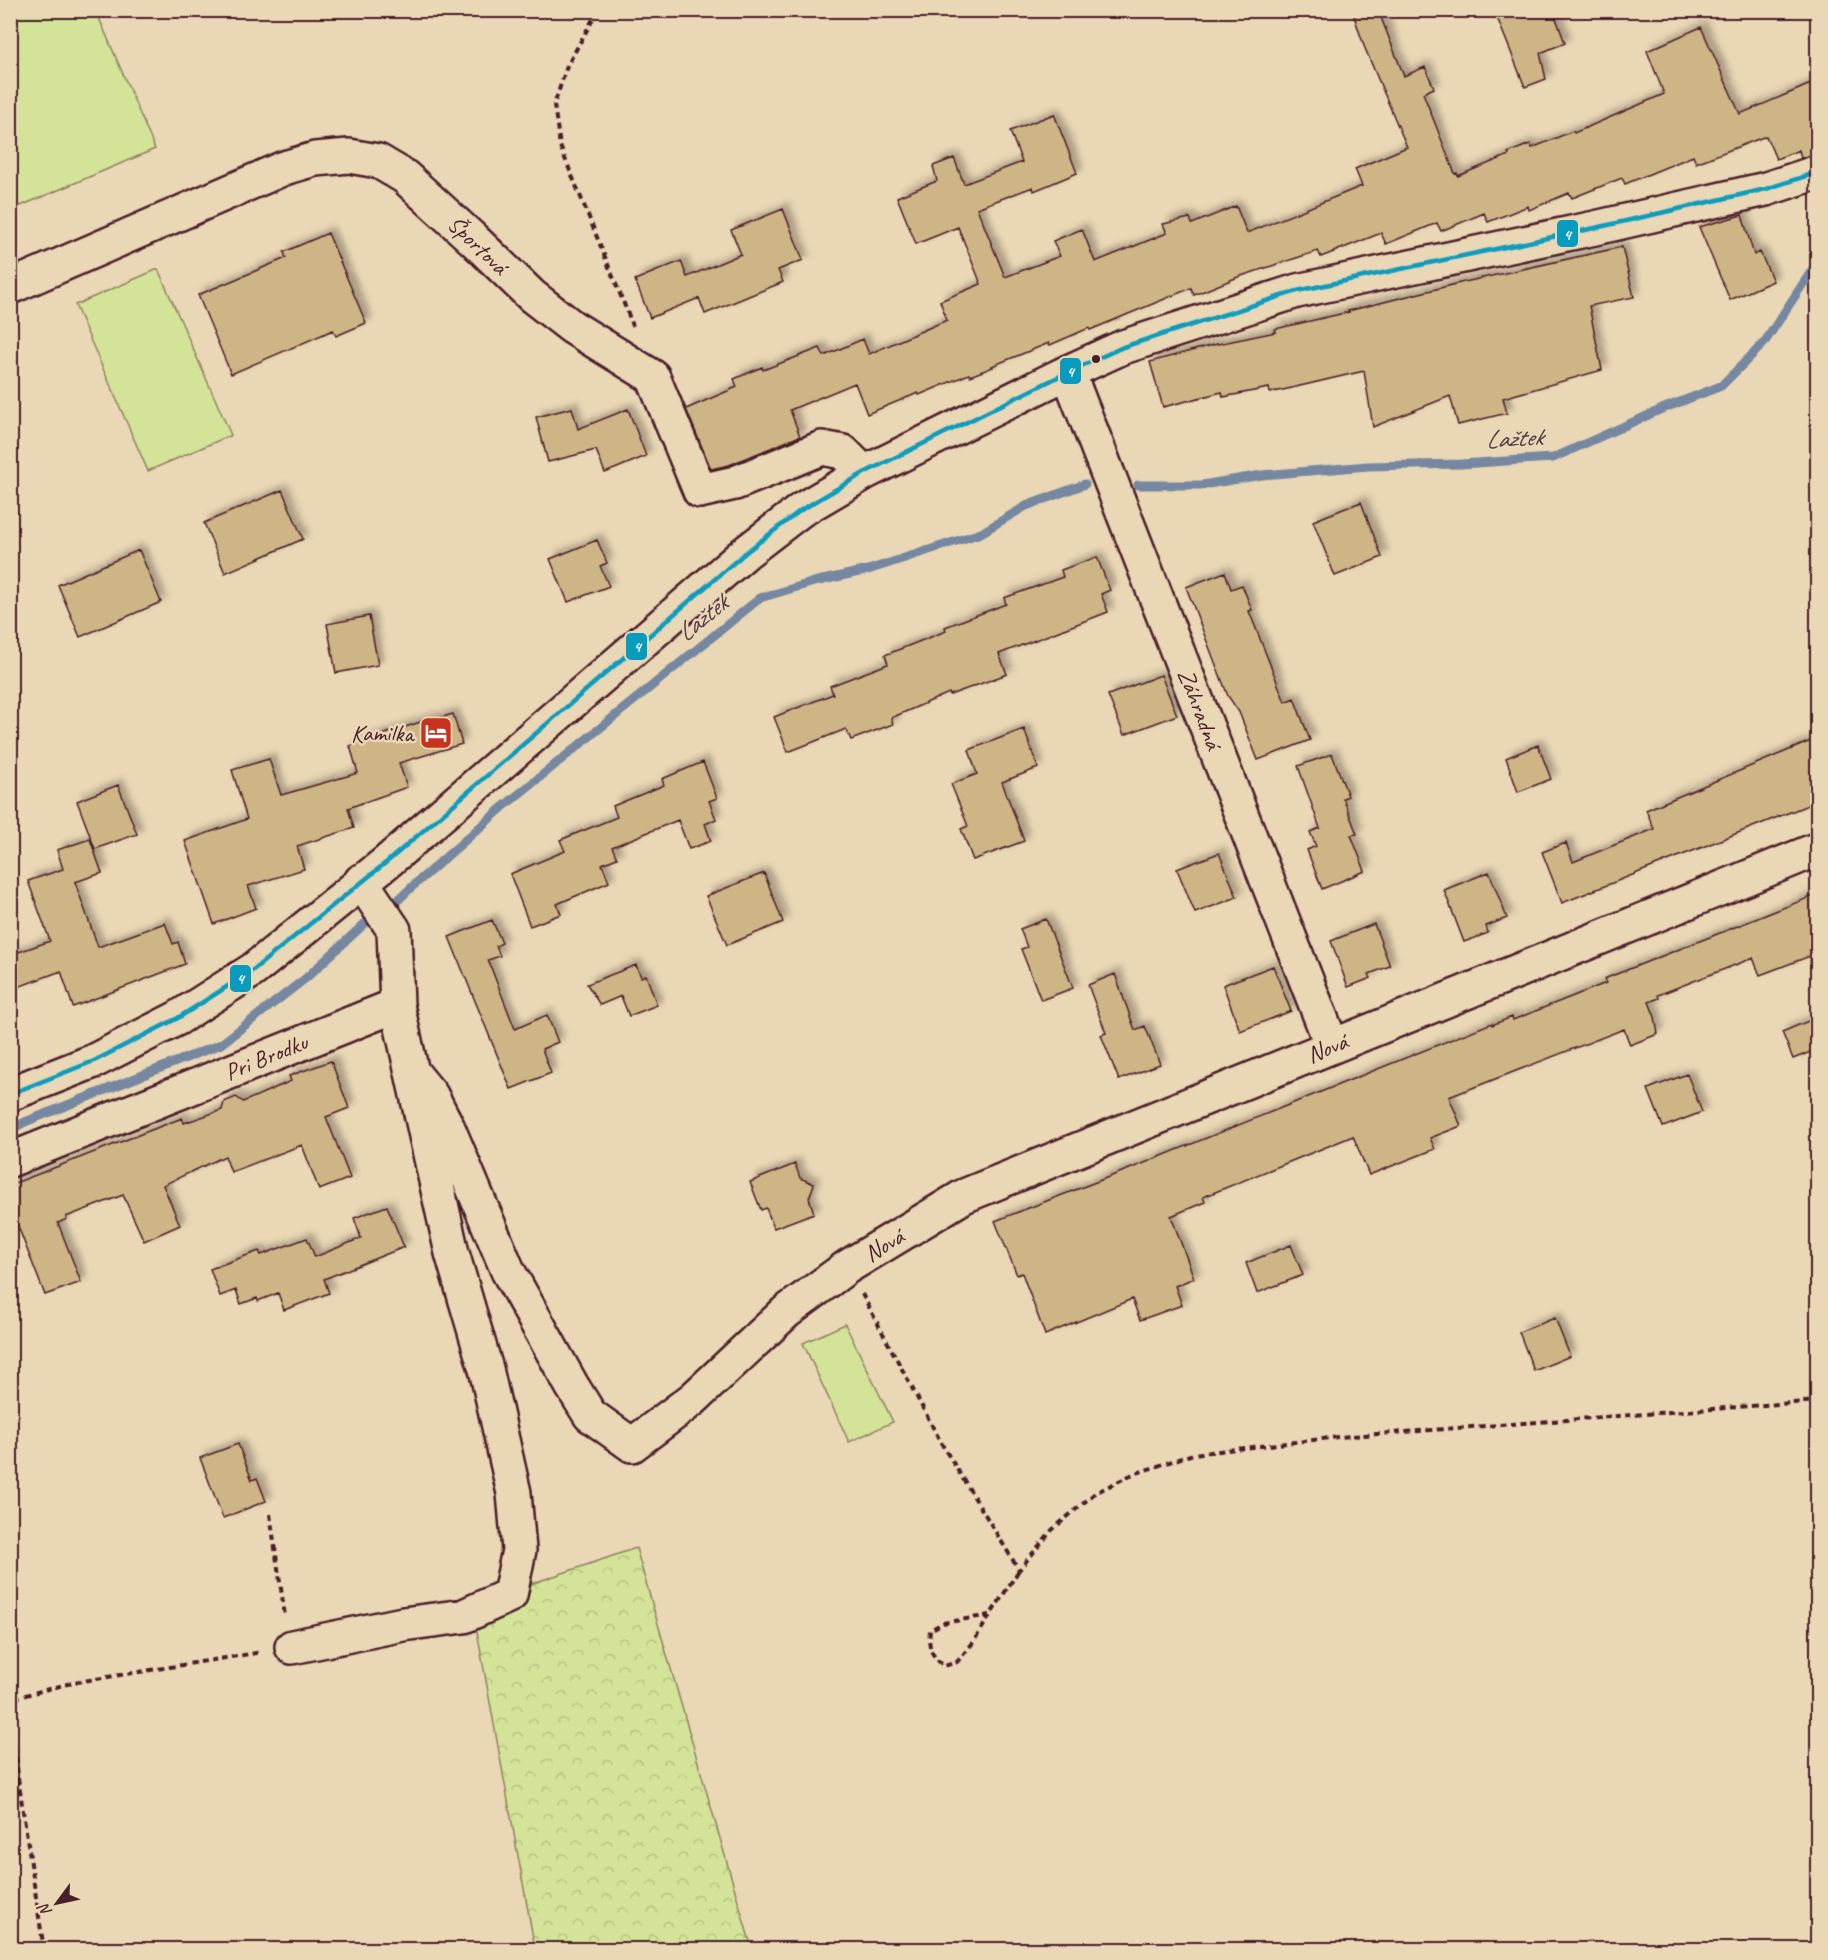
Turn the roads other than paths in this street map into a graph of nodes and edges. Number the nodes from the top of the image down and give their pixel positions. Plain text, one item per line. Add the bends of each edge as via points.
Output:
1 (1818, 172) edge
2 (10, 287) edge
3 (1068, 372) junction
4 (864, 472) junction
5 (1818, 849) edge
6 (378, 906) junction
7 (397, 1005) junction
8 (1332, 1046) junction
9 (412, 1072) junction
10 (10, 1094) edge
11 (10, 1160) edge
12 (292, 1647) road end

1 - 3 street via 1743,195 1297,291 1123,347
2 - 4 street, Športová via 284,168 315,159 349,156 378,161 405,177 532,296 572,327 653,377 700,491 735,483 822,448 843,452
3 - 4 street
3 - 8 street, Záhradná
4 - 6 street via 801,510 745,554 387,861
5 - 8 street, Nová
6 - 7 street
6 - 10 street via 253,970 178,1018 94,1061
7 - 9 street
7 - 11 street, Pri Brodku
8 - 9 street, Nová via 964,1196 847,1267 786,1312 693,1399 632,1445 590,1415 572,1386 508,1271 448,1128 431,1095
9 - 12 street via 452,1253 486,1370 514,1493 519,1550 510,1595 464,1616

